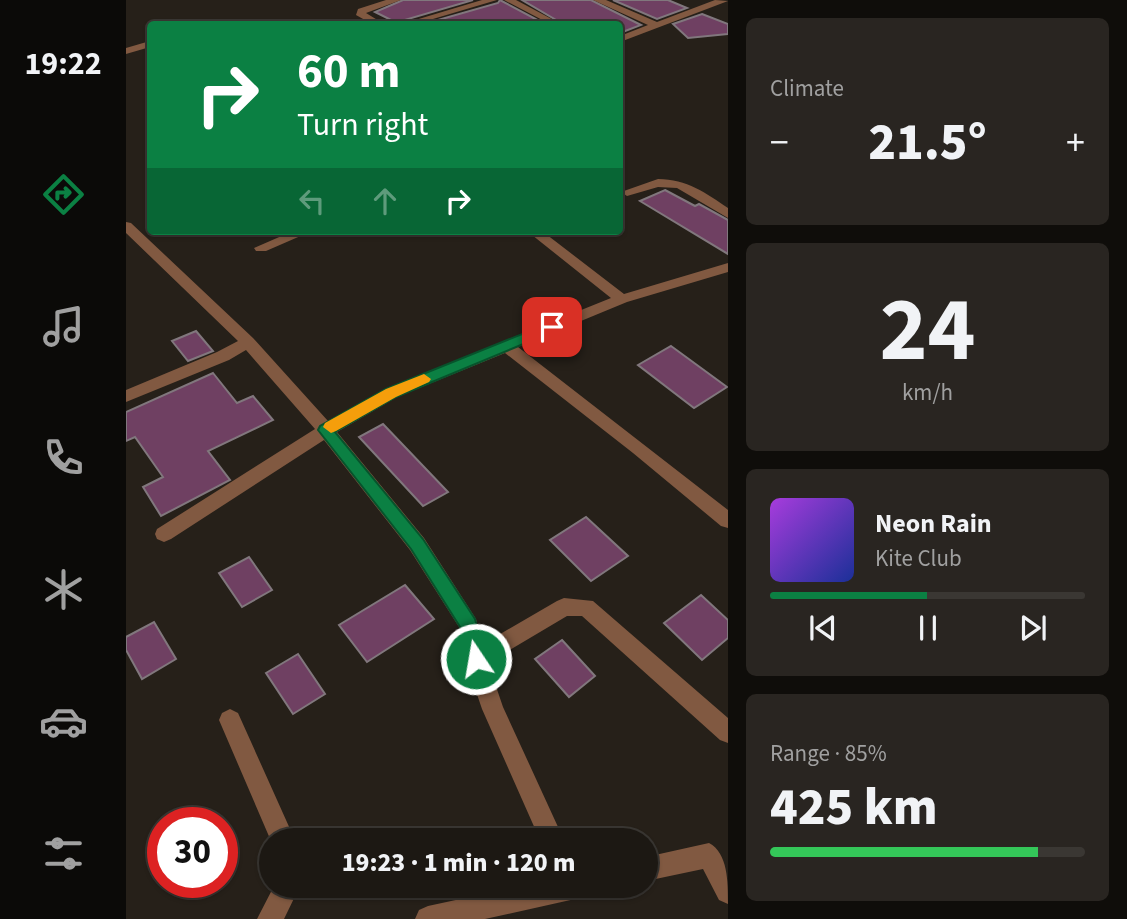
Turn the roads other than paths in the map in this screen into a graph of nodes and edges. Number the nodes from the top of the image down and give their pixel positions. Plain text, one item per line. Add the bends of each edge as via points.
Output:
1 (396, 0) edge
2 (492, 0) edge
3 (509, 0) edge
4 (598, 0) edge
5 (688, 0) edge
6 (724, 0) edge
7 (709, 8) junction
8 (449, 13) junction
9 (460, 19) dead end
10 (373, 21) edge
11 (418, 21) edge
12 (550, 21) edge
13 (658, 26) junction
14 (623, 38) edge
15 (147, 45) edge
16 (126, 51) edge
17 (627, 192) dead end
18 (728, 214) edge
19 (126, 226) edge
20 (295, 235) edge
21 (539, 235) edge
22 (140, 239) junction
23 (126, 246) edge
24 (261, 248) dead end
25 (728, 267) edge
26 (622, 299) junction
27 (248, 342) junction
28 (505, 345) junction
29 (126, 396) edge
30 (326, 430) junction
31 (728, 521) edge
32 (164, 534) dead end
33 (476, 659) junction
34 (230, 720) dead end
35 (728, 732) edge
36 (278, 828) edge
37 (547, 828) edge
38 (658, 866) edge
39 (728, 891) edge
40 (280, 898) edge
41 (520, 898) edge
42 (270, 919) edge
43 (428, 919) edge

1 - 10 street via 361,11
2 - 8 street
3 - 12 street
4 - 13 street
5 - 7 street
6 - 7 street
7 - 13 street
8 - 9 street
8 - 11 street
13 - 14 street
15 - 16 street
17 - 18 street via 651,182 669,181
19 - 22 street
20 - 24 street
21 - 26 street
22 - 23 street
22 - 27 street
25 - 26 street
26 - 28 street
27 - 29 street
27 - 30 street
28 - 30 street via 391,393
28 - 31 street
30 - 32 street
30 - 33 street via 417,544 469,625
33 - 35 street via 564,607 586,607
33 - 37 street
34 - 36 street
38 - 39 street via 709,855
40 - 42 street
41 - 43 street

